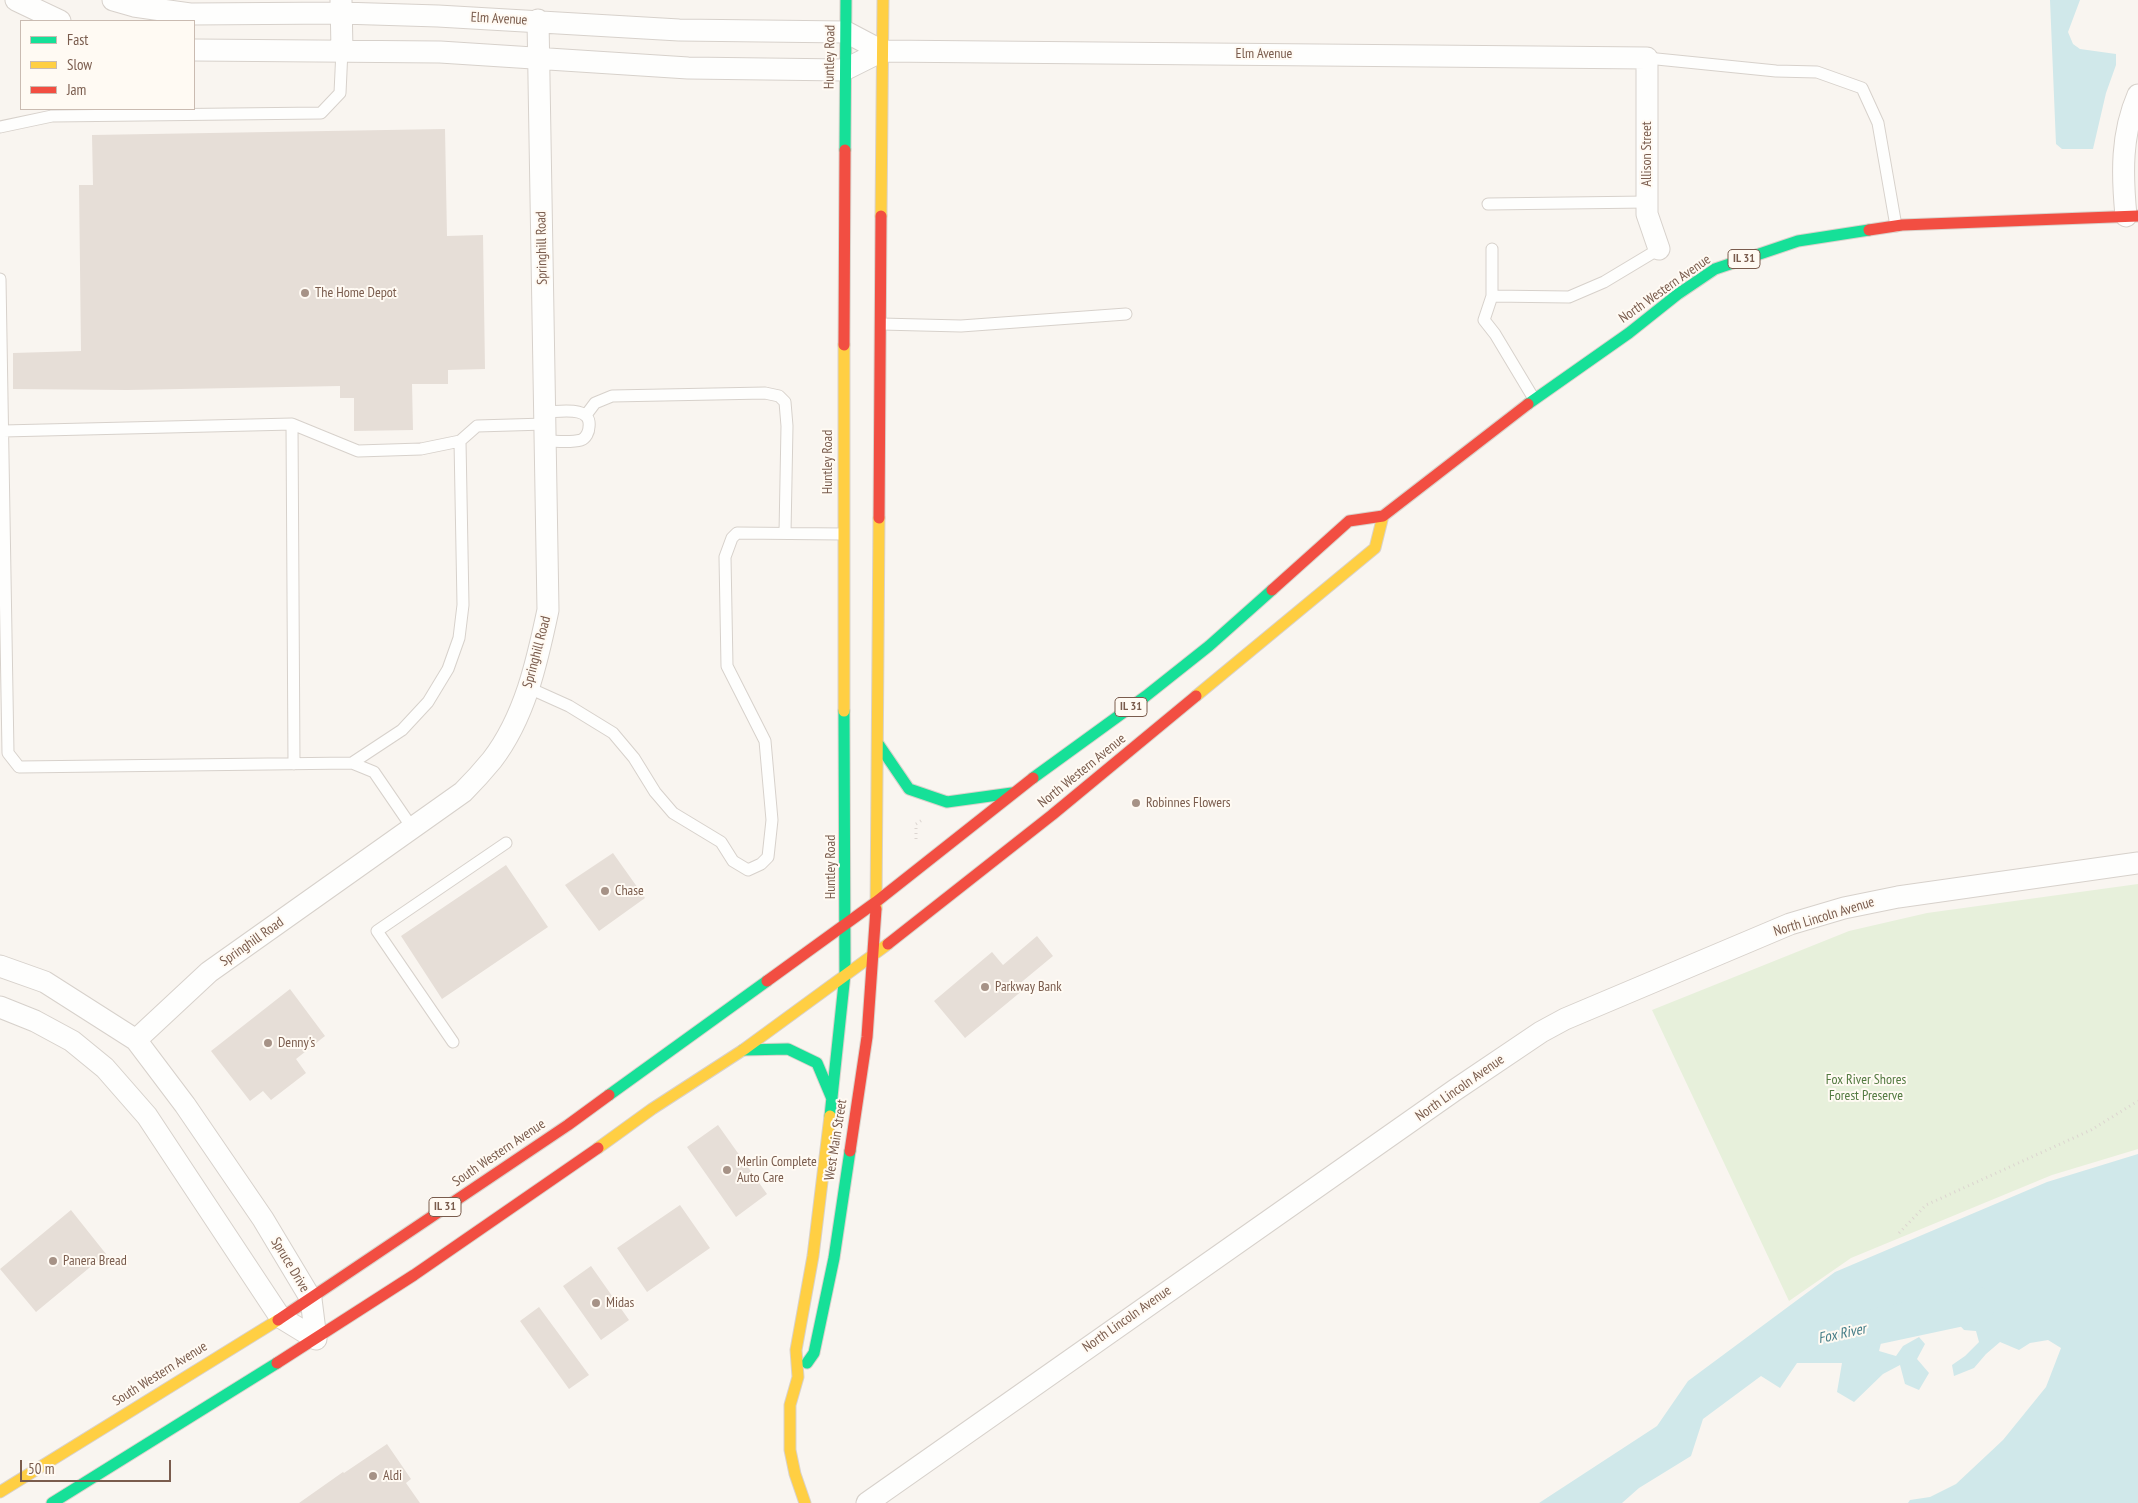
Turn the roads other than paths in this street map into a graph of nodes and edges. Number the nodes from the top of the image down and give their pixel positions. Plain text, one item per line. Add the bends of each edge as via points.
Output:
1 (16, 0) edge
2 (113, 0) edge
3 (846, 0) edge
4 (882, 0) edge
5 (341, 7) edge
6 (58, 20) edge
7 (538, 20) junction
8 (846, 32) junction
9 (195, 50) edge
10 (342, 50) junction
11 (882, 51) junction
12 (539, 58) junction
13 (1646, 58) junction
14 (844, 70) junction
15 (2138, 95) edge
16 (0, 127) edge
17 (1647, 202) junction
18 (1488, 204) dead end
19 (2132, 216) edge
20 (1896, 226) junction
21 (1492, 249) dead end
22 (1659, 249) joint
23 (0, 279) edge
24 (1492, 296) junction
25 (1126, 314) dead end
26 (879, 324) junction
27 (1534, 399) junction
28 (586, 415) junction
29 (292, 424) junction
30 (545, 426) junction
31 (3, 431) junction
32 (460, 442) junction
33 (1383, 516) junction
34 (785, 533) junction
35 (843, 534) junction
36 (529, 688) junction
37 (879, 745) junction
38 (352, 763) junction
39 (294, 764) junction
40 (1012, 793) junction
41 (413, 829) junction
42 (506, 842) dead end
43 (2138, 863) edge
44 (876, 902) junction
45 (846, 924) junction
46 (872, 958) junction
47 (0, 966) edge
48 (845, 974) junction
49 (0, 1007) edge
50 (136, 1040) junction
51 (453, 1042) dead end
52 (743, 1050) junction
53 (833, 1100) junction
54 (311, 1298) junction
55 (280, 1317) junction
56 (316, 1339) junction
57 (798, 1377) junction
58 (0, 1492) edge
59 (52, 1503) edge
60 (805, 1503) edge
61 (867, 1503) edge

1 - 6 street
2 - 5 street, Elm Avenue via 190,14
3 - 8 main road, Huntley Road
4 - 11 main road
5 - 7 street, Elm Avenue
5 - 10 street
7 - 8 street, Elm Avenue via 679,30
7 - 12 street, Springhill Road
8 - 11 street, Elm Avenue
8 - 14 main road, Huntley Road
9 - 10 street, Elm Avenue
10 - 12 street, Elm Avenue
10 - 16 lane via 340,93 321,113 52,116
11 - 13 street, Elm Avenue
11 - 14 street, Elm Avenue
11 - 26 main road
12 - 14 street, Elm Avenue via 688,68
12 - 30 street, Springhill Road
13 - 17 street, Allison Street
13 - 20 lane via 1817,72 1862,88 1878,123
14 - 35 main road, Huntley Road
15 - 19 street via 2130,113 2124,143 2123,185
17 - 18 lane
17 - 22 street, Allison Street via 1647,214
19 - 20 main road, North Western Avenue / IL 31
20 - 27 main road, North Western Avenue / IL 31 via 1798,241 1715,269
21 - 24 lane
22 - 24 lane via 1604,282 1569,297
23 - 31 lane
24 - 27 lane via 1484,320
25 - 26 lane via 961,326
26 - 37 main road
27 - 33 main road, North Western Avenue / IL 31
28 - 30 lane via 580,412
28 - 30 lane via 590,427 584,438
28 - 34 lane via 595,403 612,396 765,393 779,396 785,402 787,426
29 - 31 lane
29 - 32 lane via 358,451 421,450
29 - 39 lane
30 - 32 lane via 477,426
30 - 36 street, Springhill Road via 548,610
31 - 39 lane via 8,753 19,767
32 - 38 lane via 463,605 459,638 448,669 428,702 402,730
33 - 40 main road, North Western Avenue / IL 31 via 1349,521 1202,652
33 - 46 main road, North Western Avenue via 1375,548 1052,815
34 - 35 lane
34 - 36 lane via 737,533 725,557 727,666 765,741 772,820 768,856 761,864 748,870 733,861 721,842 673,813 613,733 569,706
35 - 45 main road, Huntley Road
36 - 41 street, Springhill Road via 513,726 492,760 463,792
37 - 40 main road via 909,789 946,802
37 - 44 main road
38 - 39 lane
38 - 41 lane via 374,772
40 - 44 main road, North Western Avenue / IL 31
41 - 50 street, Springhill Road via 209,972
42 - 51 lane via 377,931
43 - 61 street, North Lincoln Avenue via 1898,897 1844,908 1790,924 1565,1019 1455,1090
44 - 45 main road, South Western Avenue / IL 31
44 - 46 main road, West Main Street
45 - 48 main road, West Main Street
45 - 54 main road, South Western Avenue / IL 31 via 568,1125
46 - 48 main road
46 - 57 main road, West Main Street via 867,1037 834,1258 814,1353
47 - 50 street, Spruce Drive via 45,982
48 - 52 main road
48 - 53 main road, West Main Street
49 - 55 street via 72,1041 105,1068 147,1116
50 - 54 street, Spruce Drive via 185,1105
52 - 53 main road via 788,1049 818,1063
52 - 56 main road
53 - 57 main road, West Main Street via 813,1256 796,1350
54 - 55 main road, South Western Avenue / IL 31
54 - 56 street, Spruce Drive
55 - 56 street
55 - 58 main road, South Western Avenue / IL 31
56 - 59 main road
57 - 60 main road, West Main Street via 790,1405 789,1439

